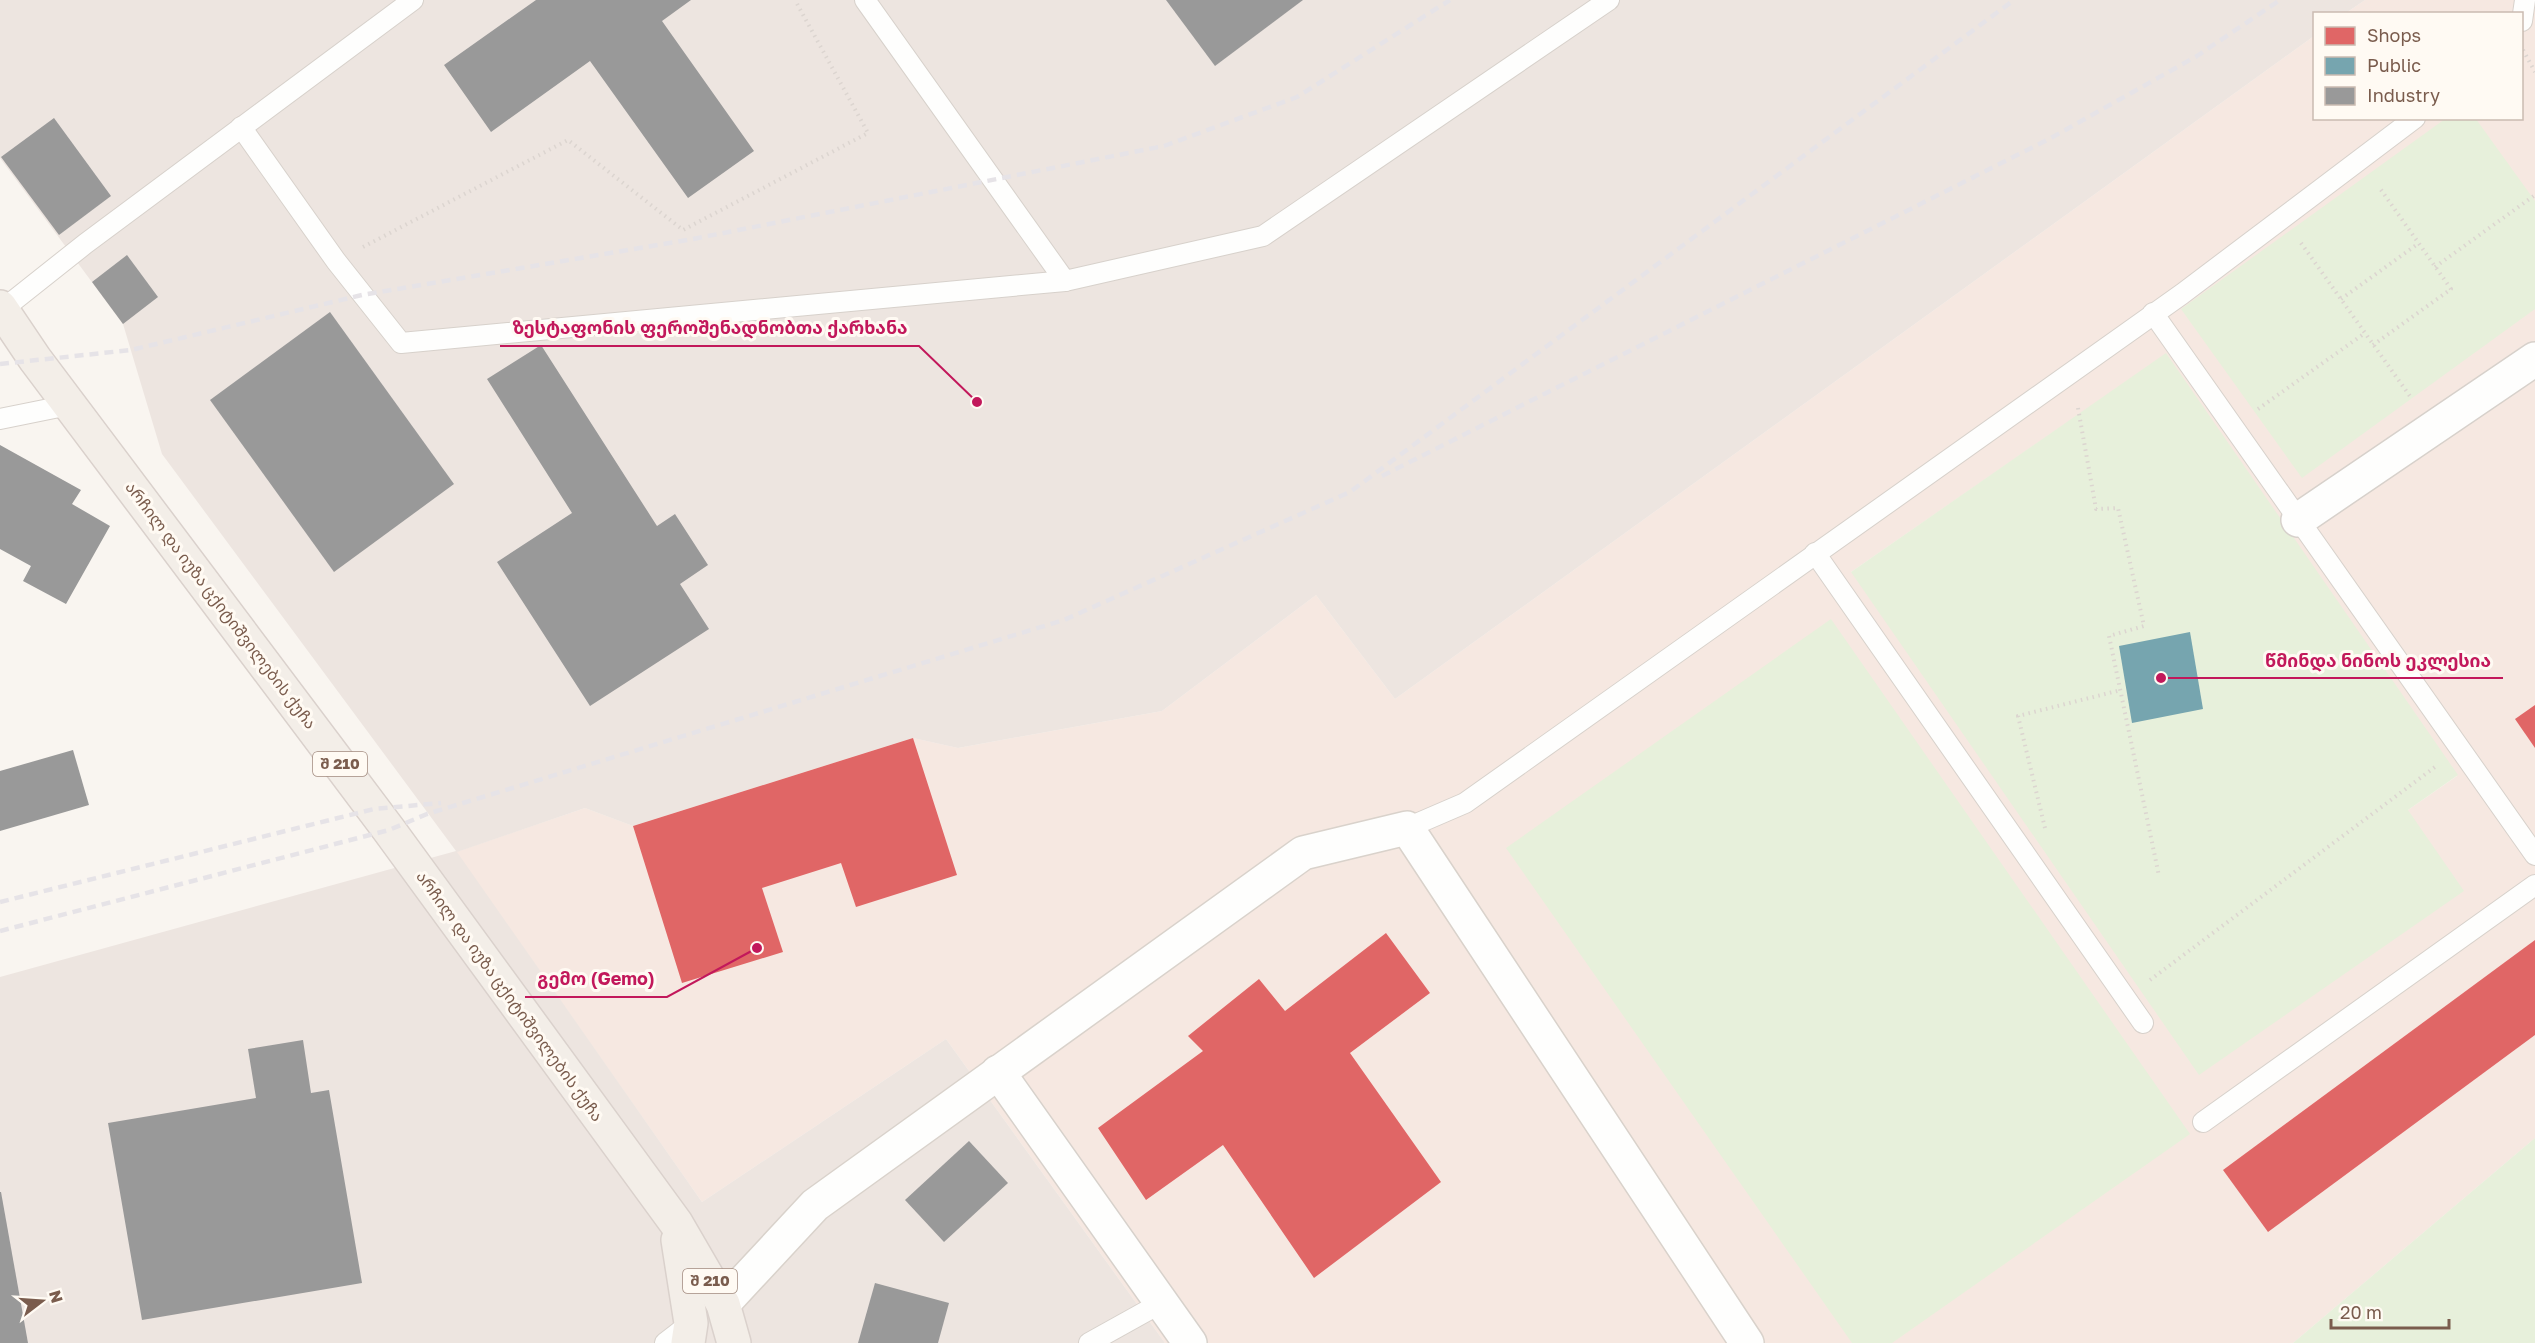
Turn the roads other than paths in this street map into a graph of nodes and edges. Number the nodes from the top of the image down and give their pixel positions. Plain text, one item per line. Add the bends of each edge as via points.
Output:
1 (413, 0) edge
2 (866, 0) edge
3 (1609, 0) edge
4 (2412, 120) edge
5 (241, 127) junction
6 (1065, 282) junction
7 (1, 308) edge
8 (2153, 313) junction
9 (2535, 359) edge
10 (69, 405) junction
11 (0, 419) edge
12 (2298, 520) junction
13 (1815, 553) junction
14 (1407, 828) junction
15 (2535, 855) edge
16 (2535, 885) edge
17 (2143, 1023) dead end
18 (998, 1072) junction
19 (2203, 1122) dead end
20 (676, 1223) junction
21 (1161, 1303) junction
22 (723, 1304) junction
23 (690, 1333) edge
24 (665, 1343) edge
25 (734, 1343) edge
26 (1089, 1343) edge
27 (1190, 1343) edge
28 (1747, 1343) edge

1 - 5 lane
2 - 6 lane
3 - 6 lane via 1263,236
4 - 8 lane
5 - 6 lane via 336,261 401,343
5 - 7 lane
7 - 10 main road, არჩილ და იუზა ცქიტიშვილების ქუჩა / შ 210
8 - 12 lane
8 - 13 lane
9 - 12 street
10 - 11 lane
10 - 20 main road, არჩილ და იუზა ცქიტიშვილების ქუჩა / შ 210 via 390,830
12 - 15 lane
13 - 14 lane via 1465,803
13 - 17 lane
14 - 18 street via 1303,853
14 - 28 street
16 - 19 lane
18 - 21 street
18 - 22 street via 815,1204
20 - 22 main road, არჩილ და იუზა ცქიტიშვილების ქუჩა / შ 210
20 - 23 main road, არჩილ და იუზა ცქიტიშვილების ქუჩა / შ 210
21 - 26 lane
21 - 27 street
22 - 25 main road, არჩილ და იუზა ცქიტიშვილების ქუჩა / შ 210
23 - 24 lane

